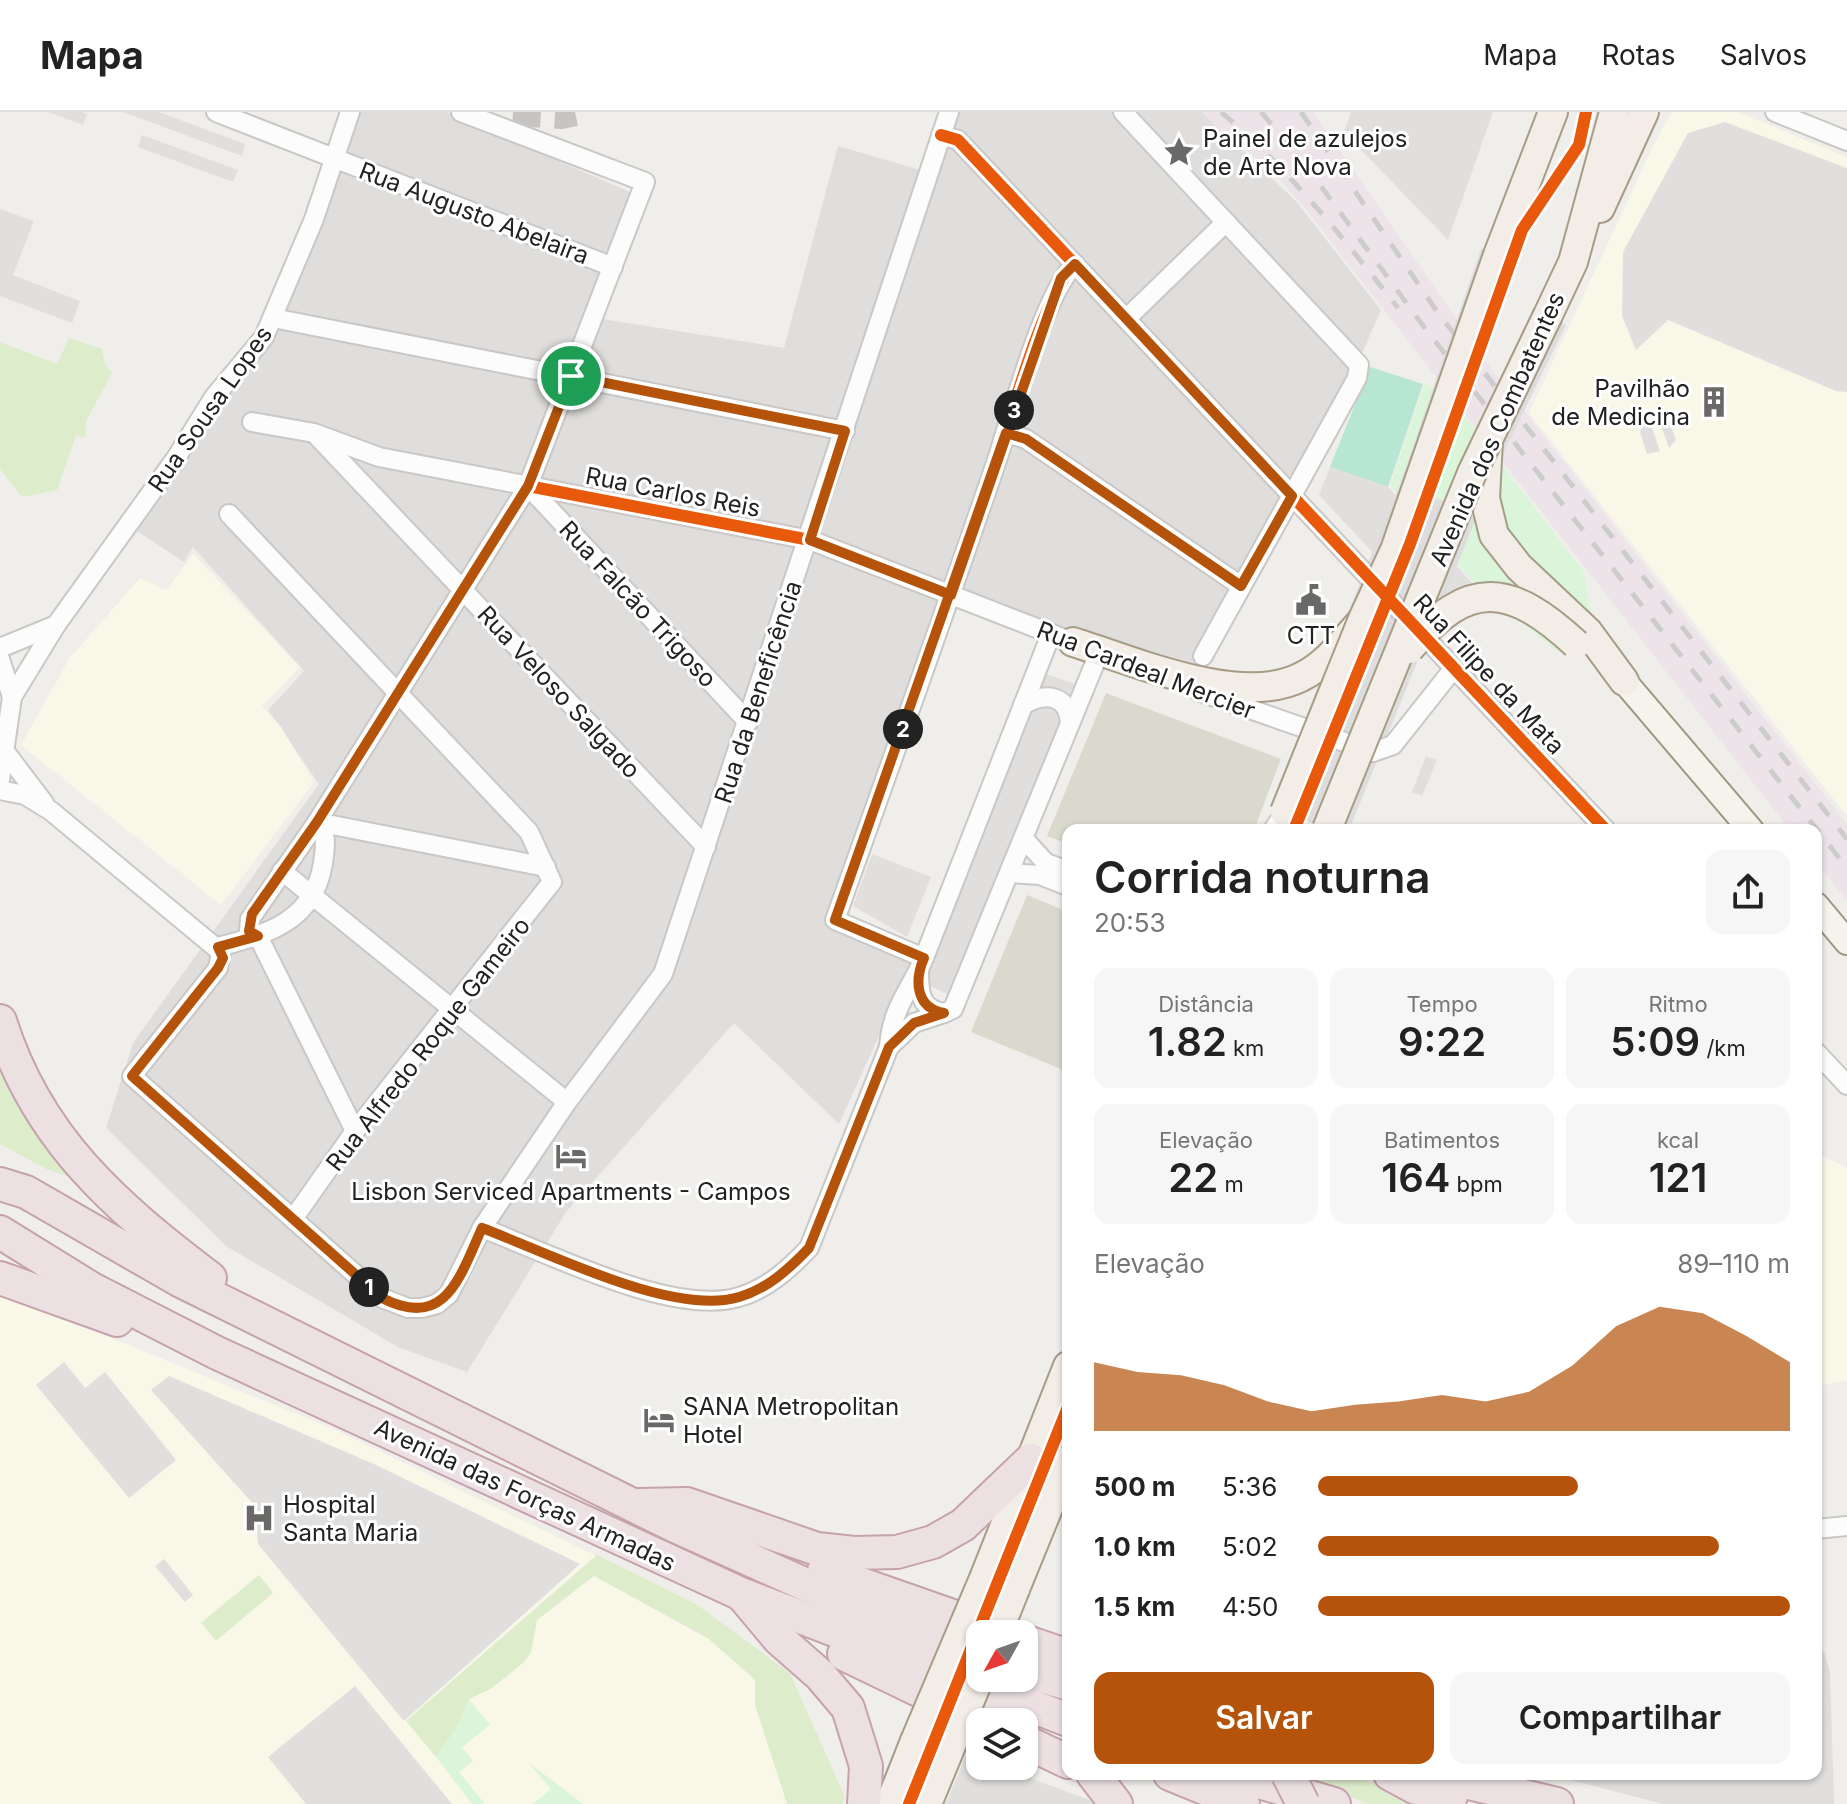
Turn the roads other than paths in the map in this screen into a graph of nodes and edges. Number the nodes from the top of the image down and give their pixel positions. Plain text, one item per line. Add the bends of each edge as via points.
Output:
1 (216, 112) edge
2 (350, 112) edge
3 (461, 112) edge
4 (949, 112) edge
5 (1123, 112) edge
6 (1553, 112) edge
7 (1614, 112) edge
8 (1644, 112) edge
9 (1775, 112) edge
10 (941, 135) junction
11 (1847, 141) edge
12 (335, 159) junction
13 (1226, 222) junction
14 (1573, 262) junction
15 (1075, 264) junction
16 (613, 267) junction
17 (273, 318) junction
18 (1126, 319) junction
19 (571, 376) junction
20 (252, 422) dead end
21 (845, 431) junction
22 (314, 433) junction
23 (1006, 433) junction
24 (1488, 440) junction
25 (528, 486) junction
26 (1292, 496) junction
27 (229, 514) dead end
28 (810, 540) junction
29 (1241, 586) junction
30 (461, 589) junction
31 (951, 595) junction
32 (1363, 619) junction
33 (56, 625) junction
34 (1582, 638) junction
35 (1074, 643) junction
36 (0, 648) edge
37 (1203, 656) dead end
38 (0, 659) edge
39 (1393, 668) junction
40 (1454, 668) junction
41 (1624, 681) joint
42 (398, 692) junction
43 (12, 697) junction
44 (1023, 705) junction
45 (748, 722) junction
46 (1070, 723) junction
47 (6, 753) junction
48 (0, 780) edge
49 (0, 790) edge
50 (51, 811) junction
51 (317, 822) junction
52 (1278, 824) edge
53 (1329, 824) edge
54 (1600, 824) edge
55 (1746, 824) edge
56 (1024, 839) junction
57 (706, 847) junction
58 (546, 867) junction
59 (1062, 869) edge
60 (282, 871) junction
61 (1010, 873) junction
62 (1062, 884) edge
63 (312, 896) junction
64 (1822, 912) edge
65 (258, 936) junction
66 (1847, 942) edge
67 (218, 947) junction
68 (922, 964) junction
69 (453, 1010) junction
70 (944, 1013) junction
71 (0, 1021) edge
72 (889, 1047) junction
73 (1822, 1058) edge
74 (1847, 1085) edge
75 (567, 1102) junction
76 (355, 1131) junction
77 (0, 1166) edge
78 (13, 1188) edge
79 (293, 1219) junction
80 (482, 1228) junction
81 (0, 1232) edge
82 (0, 1278) edge
83 (279, 1331) junction
84 (217, 1353) junction
85 (1062, 1381) edge
86 (1031, 1460) junction
87 (1062, 1474) edge
88 (633, 1506) junction
89 (1847, 1526) edge
90 (1822, 1528) edge
91 (765, 1567) junction
92 (741, 1594) junction
93 (791, 1613) junction
94 (1003, 1620) edge
95 (966, 1621) edge
96 (1038, 1646) edge
97 (966, 1649) edge
98 (1062, 1654) edge
99 (1038, 1675) edge
100 (1062, 1682) edge
101 (973, 1692) edge
102 (966, 1713) edge
103 (1062, 1718) edge
104 (1038, 1748) edge
105 (1062, 1759) edge
106 (1098, 1780) edge
107 (1185, 1780) edge
108 (1252, 1780) edge
109 (1291, 1780) edge
110 (1401, 1780) edge
111 (1456, 1780) edge
112 (864, 1804) edge
113 (890, 1804) edge
114 (927, 1804) edge
115 (1116, 1804) edge
116 (1243, 1804) edge
117 (1303, 1804) edge
118 (1334, 1804) edge
119 (1478, 1804) edge
120 (1557, 1804) edge

1 - 12 street
2 - 12 street, Rua Sousa Lopes
3 - 16 street via 645,182
4 - 10 street, Rua da Beneficência
5 - 13 street
6 - 32 main road, Avenida dos Combatentes, bridge via 1395,550
7 - 14 main road, Avenida dos Combatentes
8 - 14 main road
9 - 11 street
10 - 15 street, Rua Filipe da Mata via 958,140
10 - 21 street, Rua da Beneficência
12 - 16 street, Rua Augusto Abelaira
12 - 17 street, Rua Sousa Lopes
13 - 18 street
13 - 26 street via 1359,365 1357,378
14 - 24 main road, Avenida dos Combatentes, bridge
15 - 18 street, Rua Filipe da Mata
15 - 23 street via 1061,278
16 - 19 street
17 - 19 street
17 - 33 street, Rua Sousa Lopes
18 - 26 street, Rua Filipe da Mata
19 - 21 street
19 - 25 street
20 - 22 street, Rua Carlos Reis
21 - 28 street, Rua da Beneficência
22 - 25 street, Rua Carlos Reis via 379,457
22 - 30 street, Rua Veloso Salgado
23 - 29 street via 1026,439
23 - 31 street
24 - 34 main road via 1485,498 1494,535
24 - 39 main road, Avenida dos Combatentes, bridge
25 - 28 street, Rua Carlos Reis
25 - 30 street
25 - 45 street, Rua Falcão Trigoso
26 - 29 street
26 - 40 street, Rua Filipe da Mata
27 - 42 street
28 - 31 street, Rua Cardeal Mercier
28 - 45 street, Rua da Beneficência
29 - 37 street
30 - 42 street
30 - 57 street, Rua Veloso Salgado
31 - 35 street, Rua Cardeal Mercier
31 - 68 street via 835,920
32 - 35 main road via 1329,658 1286,684 1254,688 1214,685
32 - 52 main road, Avenida dos Combatentes, bridge
33 - 36 street
33 - 43 street, Rua Sousa Lopes
34 - 39 main road, bridge via 1521,602 1477,599 1433,622
34 - 41 main road
35 - 40 street, Rua Cardeal Mercier via 1373,752 1393,745
35 - 44 street
35 - 46 street
38 - 43 street
39 - 53 main road, Avenida dos Combatentes, bridge
40 - 54 street, Rua Filipe da Mata
41 - 55 main road
42 - 51 street
42 - 58 street via 529,832
43 - 47 street, Rua Sousa Lopes
44 - 46 street via 1042,696 1059,699
44 - 68 street
45 - 57 street, Rua da Beneficência
46 - 56 street
47 - 48 street, Rua Sousa Lopes
47 - 50 street
49 - 50 street via 25,795
50 - 67 street
51 - 58 street
51 - 60 street
51 - 63 street via 325,844
56 - 59 street via 1046,863
56 - 61 street
57 - 75 street, Rua da Beneficência via 663,974
58 - 69 street, Rua Alfredo Roque Gameiro via 551,888
60 - 63 street
60 - 65 street via 250,919 249,931
61 - 62 street via 1040,875
61 - 70 street via 959,1002
63 - 65 street via 291,919
63 - 69 street
64 - 66 main road
65 - 67 street
65 - 76 street
67 - 79 street, Rua da Beneficência via 223,958 218,968 132,1076
68 - 70 street via 919,995 926,1006
68 - 72 street via 890,1027
69 - 75 street
69 - 76 street, Rua Alfredo Roque Gameiro
70 - 72 street via 914,1023
71 - 83 highway via 32,1096 85,1172 146,1229
72 - 80 street via 809,1248 758,1290 737,1298 682,1300
73 - 74 street
75 - 80 street, Rua da Beneficência
76 - 79 street, Rua Alfredo Roque Gameiro
77 - 78 highway, Avenida das Forças Armadas
78 - 83 highway, Avenida das Forças Armadas
79 - 80 street, Rua da Beneficência via 382,1298 408,1308 437,1304 449,1294
81 - 84 highway, Avenida das Forças Armadas via 92,1289
82 - 84 highway
83 - 88 highway, Avenida das Forças Armadas
84 - 92 highway, Avenida das Forças Armadas
85 - 86 main road
86 - 88 highway via 963,1525 933,1542 897,1552 817,1549 687,1504
86 - 113 main road, bridge
87 - 94 main road, bridge
88 - 91 highway, Avenida das Forças Armadas
89 - 90 street
91 - 95 highway via 815,1568
91 - 97 highway, Avenida das Forças Armadas
92 - 93 highway, Avenida das Forças Armadas
92 - 112 highway via 848,1708 866,1766
93 - 102 highway via 839,1652
93 - 103 highway, Avenida das Forças Armadas
96 - 98 highway
99 - 100 highway
101 - 114 main road, bridge
104 - 105 highway
106 - 115 highway
107 - 116 highway
108 - 118 highway
109 - 117 highway, bridge
110 - 119 highway
111 - 120 highway

